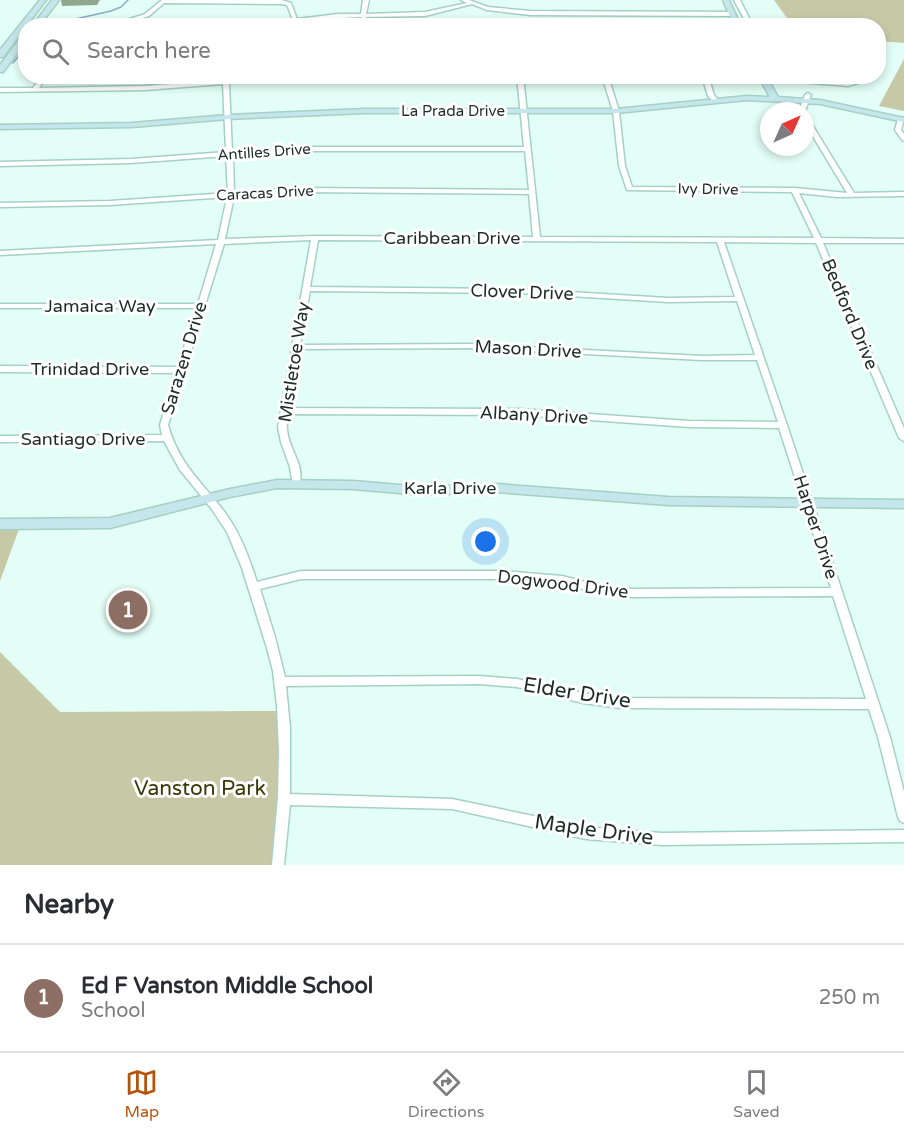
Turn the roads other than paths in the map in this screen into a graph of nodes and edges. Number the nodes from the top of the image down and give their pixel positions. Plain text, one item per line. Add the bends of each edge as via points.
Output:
1 (43, 0) edge
2 (56, 0) edge
3 (366, 0) edge
4 (464, 0) edge
5 (726, 0) edge
6 (737, 0) edge
7 (165, 1) edge
8 (472, 3) junction
9 (732, 14) junction
10 (364, 15) junction
11 (29, 18) edge
12 (41, 18) edge
13 (140, 18) edge
14 (294, 18) edge
15 (335, 18) edge
16 (363, 18) edge
17 (734, 18) edge
18 (747, 18) edge
19 (18, 32) edge
20 (18, 47) edge
21 (0, 55) edge
22 (0, 70) edge
23 (38, 84) edge
24 (181, 84) edge
25 (226, 84) edge
26 (521, 84) edge
27 (607, 84) edge
28 (708, 84) edge
29 (766, 84) edge
30 (0, 90) edge
31 (34, 90) junction
32 (773, 96) junction
33 (713, 98) junction
34 (807, 98) junction
35 (805, 102) edge
36 (523, 109) junction
37 (614, 109) junction
38 (228, 116) junction
39 (903, 118) edge
40 (0, 125) edge
41 (814, 133) edge
42 (904, 139) edge
43 (528, 149) junction
44 (229, 155) junction
45 (0, 164) edge
46 (795, 190) junction
47 (531, 192) junction
48 (904, 194) edge
49 (231, 195) junction
50 (852, 195) junction
51 (0, 206) edge
52 (315, 238) junction
53 (537, 238) junction
54 (720, 240) junction
55 (221, 241) junction
56 (820, 241) junction
57 (904, 241) edge
58 (0, 254) edge
59 (305, 289) junction
60 (739, 299) junction
61 (0, 306) edge
62 (199, 306) junction
63 (297, 346) junction
64 (758, 357) junction
65 (0, 369) edge
66 (179, 370) junction
67 (284, 411) junction
68 (783, 425) junction
69 (166, 438) junction
70 (904, 438) edge
71 (0, 439) edge
72 (296, 484) junction
73 (208, 499) junction
74 (807, 503) junction
75 (904, 504) edge
76 (0, 524) edge
77 (253, 587) junction
78 (837, 592) junction
79 (280, 682) junction
80 (873, 704) junction
81 (285, 799) junction
82 (904, 817) edge
83 (904, 836) edge
84 (278, 865) edge

1 - 11 main road
2 - 12 main road
3 - 10 street
4 - 8 street
5 - 9 main road
6 - 18 street
7 - 13 street
7 - 14 street via 281,2 289,4
8 - 9 street via 530,13
8 - 10 street via 424,14
9 - 17 main road
10 - 15 street
10 - 16 street
19 - 21 main road
20 - 22 main road
23 - 31 street
24 - 31 street
25 - 38 street, Sarazen Drive
26 - 36 street
27 - 37 street, Ivy Drive
28 - 33 street
29 - 32 main road
30 - 31 street
32 - 33 main road, La Prada Drive
32 - 34 main road, La Prada Drive
33 - 37 main road, La Prada Drive
34 - 35 street
34 - 39 main road, La Prada Drive
36 - 37 main road, La Prada Drive
36 - 38 main road, La Prada Drive
36 - 43 street
37 - 46 street, Ivy Drive via 629,189
38 - 40 main road, La Prada Drive via 132,125
38 - 44 street, Sarazen Drive
39 - 42 street via 898,130
41 - 50 street
43 - 44 street, Antilles Drive via 303,149
43 - 47 street
44 - 45 street, Antilles Drive
44 - 49 street, Sarazen Drive
46 - 50 street, Ivy Drive
46 - 56 street, Bedford Drive
47 - 49 street, Caracas Drive via 309,190
47 - 53 street
48 - 50 street, Ivy Drive
49 - 51 street, Caracas Drive
49 - 55 street, Sarazen Drive
52 - 53 street, Caribbean Drive
52 - 55 street, Caribbean Drive
52 - 59 street, Mistletoe Way
53 - 54 street, Caribbean Drive
54 - 56 street, Caribbean Drive
54 - 60 street, Harper Drive
55 - 58 street, Caribbean Drive
55 - 62 street, Sarazen Drive
56 - 57 street, Caribbean Drive
56 - 70 street, Bedford Drive
59 - 60 street, Clover Drive
59 - 63 street, Mistletoe Way
60 - 64 street, Harper Drive
61 - 62 street, Jamaica Way
62 - 66 street, Sarazen Drive
63 - 64 street, Mason Drive via 469,346 702,358
63 - 67 street, Mistletoe Way
64 - 68 street, Harper Drive
65 - 66 street, Trinidad Drive
66 - 69 street, Sarazen Drive via 164,425
67 - 68 street, Albany Drive via 519,412 688,424
67 - 72 street, Mistletoe Way via 284,440 296,465
68 - 74 street, Harper Drive
69 - 71 street, Santiago Drive
69 - 73 street, Sarazen Drive
72 - 73 main road, Karla Drive via 260,486
72 - 74 main road, Karla Drive via 423,491 496,488 668,501
73 - 76 main road, Karla Drive via 110,523
73 - 77 street, Sarazen Drive via 236,538
74 - 75 main road, Karla Drive
74 - 78 street, Harper Drive
77 - 78 street, Dogwood Drive via 301,574 501,574 631,593
77 - 79 street, Sarazen Drive
78 - 80 street, Harper Drive
79 - 80 street, Elder Drive via 479,680 518,683 620,703
79 - 81 street, Sarazen Drive
80 - 82 street, Harper Drive
81 - 83 street, Maple Drive via 452,804 625,837
81 - 84 street, Sarazen Drive

